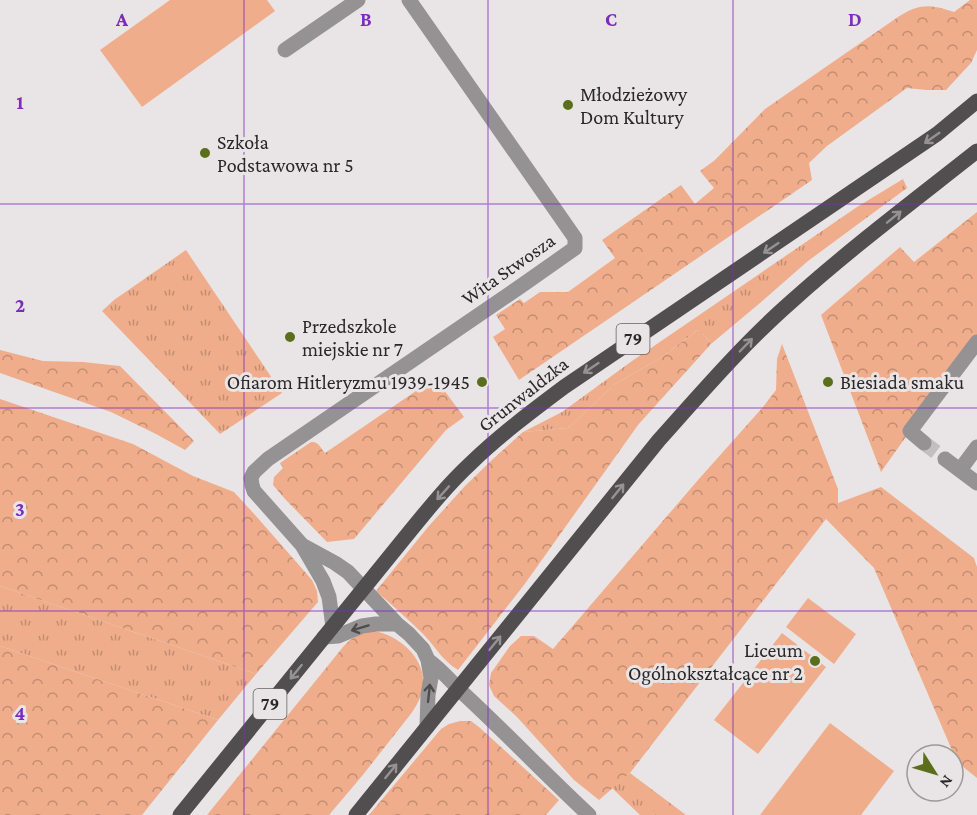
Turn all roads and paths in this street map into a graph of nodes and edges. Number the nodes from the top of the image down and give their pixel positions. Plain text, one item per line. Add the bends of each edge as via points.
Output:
1 (358, 0) edge
2 (409, 0) edge
3 (285, 50) dead end
4 (977, 100) edge
5 (977, 151) edge
6 (977, 342) edge
7 (924, 443) tunnel mouth
8 (977, 447) edge
9 (945, 459) tunnel mouth
10 (960, 470) junction
11 (977, 483) edge
12 (302, 545) junction
13 (363, 589) junction
14 (397, 624) junction
15 (328, 632) junction
16 (428, 660) junction
17 (459, 689) junction
18 (427, 728) junction
19 (180, 815) edge
20 (356, 815) edge
21 (589, 815) edge

1 - 3 street
2 - 12 street, Wita Stwosza via 575,238 575,248 259,466 251,478 254,491
4 -> 13 main road, Grunwaldzka / 79 via 937,134 515,424 454,481
17 -> 5 main road via 712,380 828,270
6 - 7 street via 910,431
8 - 10 street
9 - 10 street
10 - 11 street
12 - 13 street via 335,562
12 - 15 street via 327,590
13 - 14 street
13 - 15 main road, Grunwaldzka / 79
14 -> 15 street via 362,626 338,636
14 - 16 street via 423,649
15 -> 19 main road, Grunwaldzka / 79
16 - 17 street
18 -> 16 street via 431,678
17 - 18 main road
17 - 21 street
20 -> 18 main road

